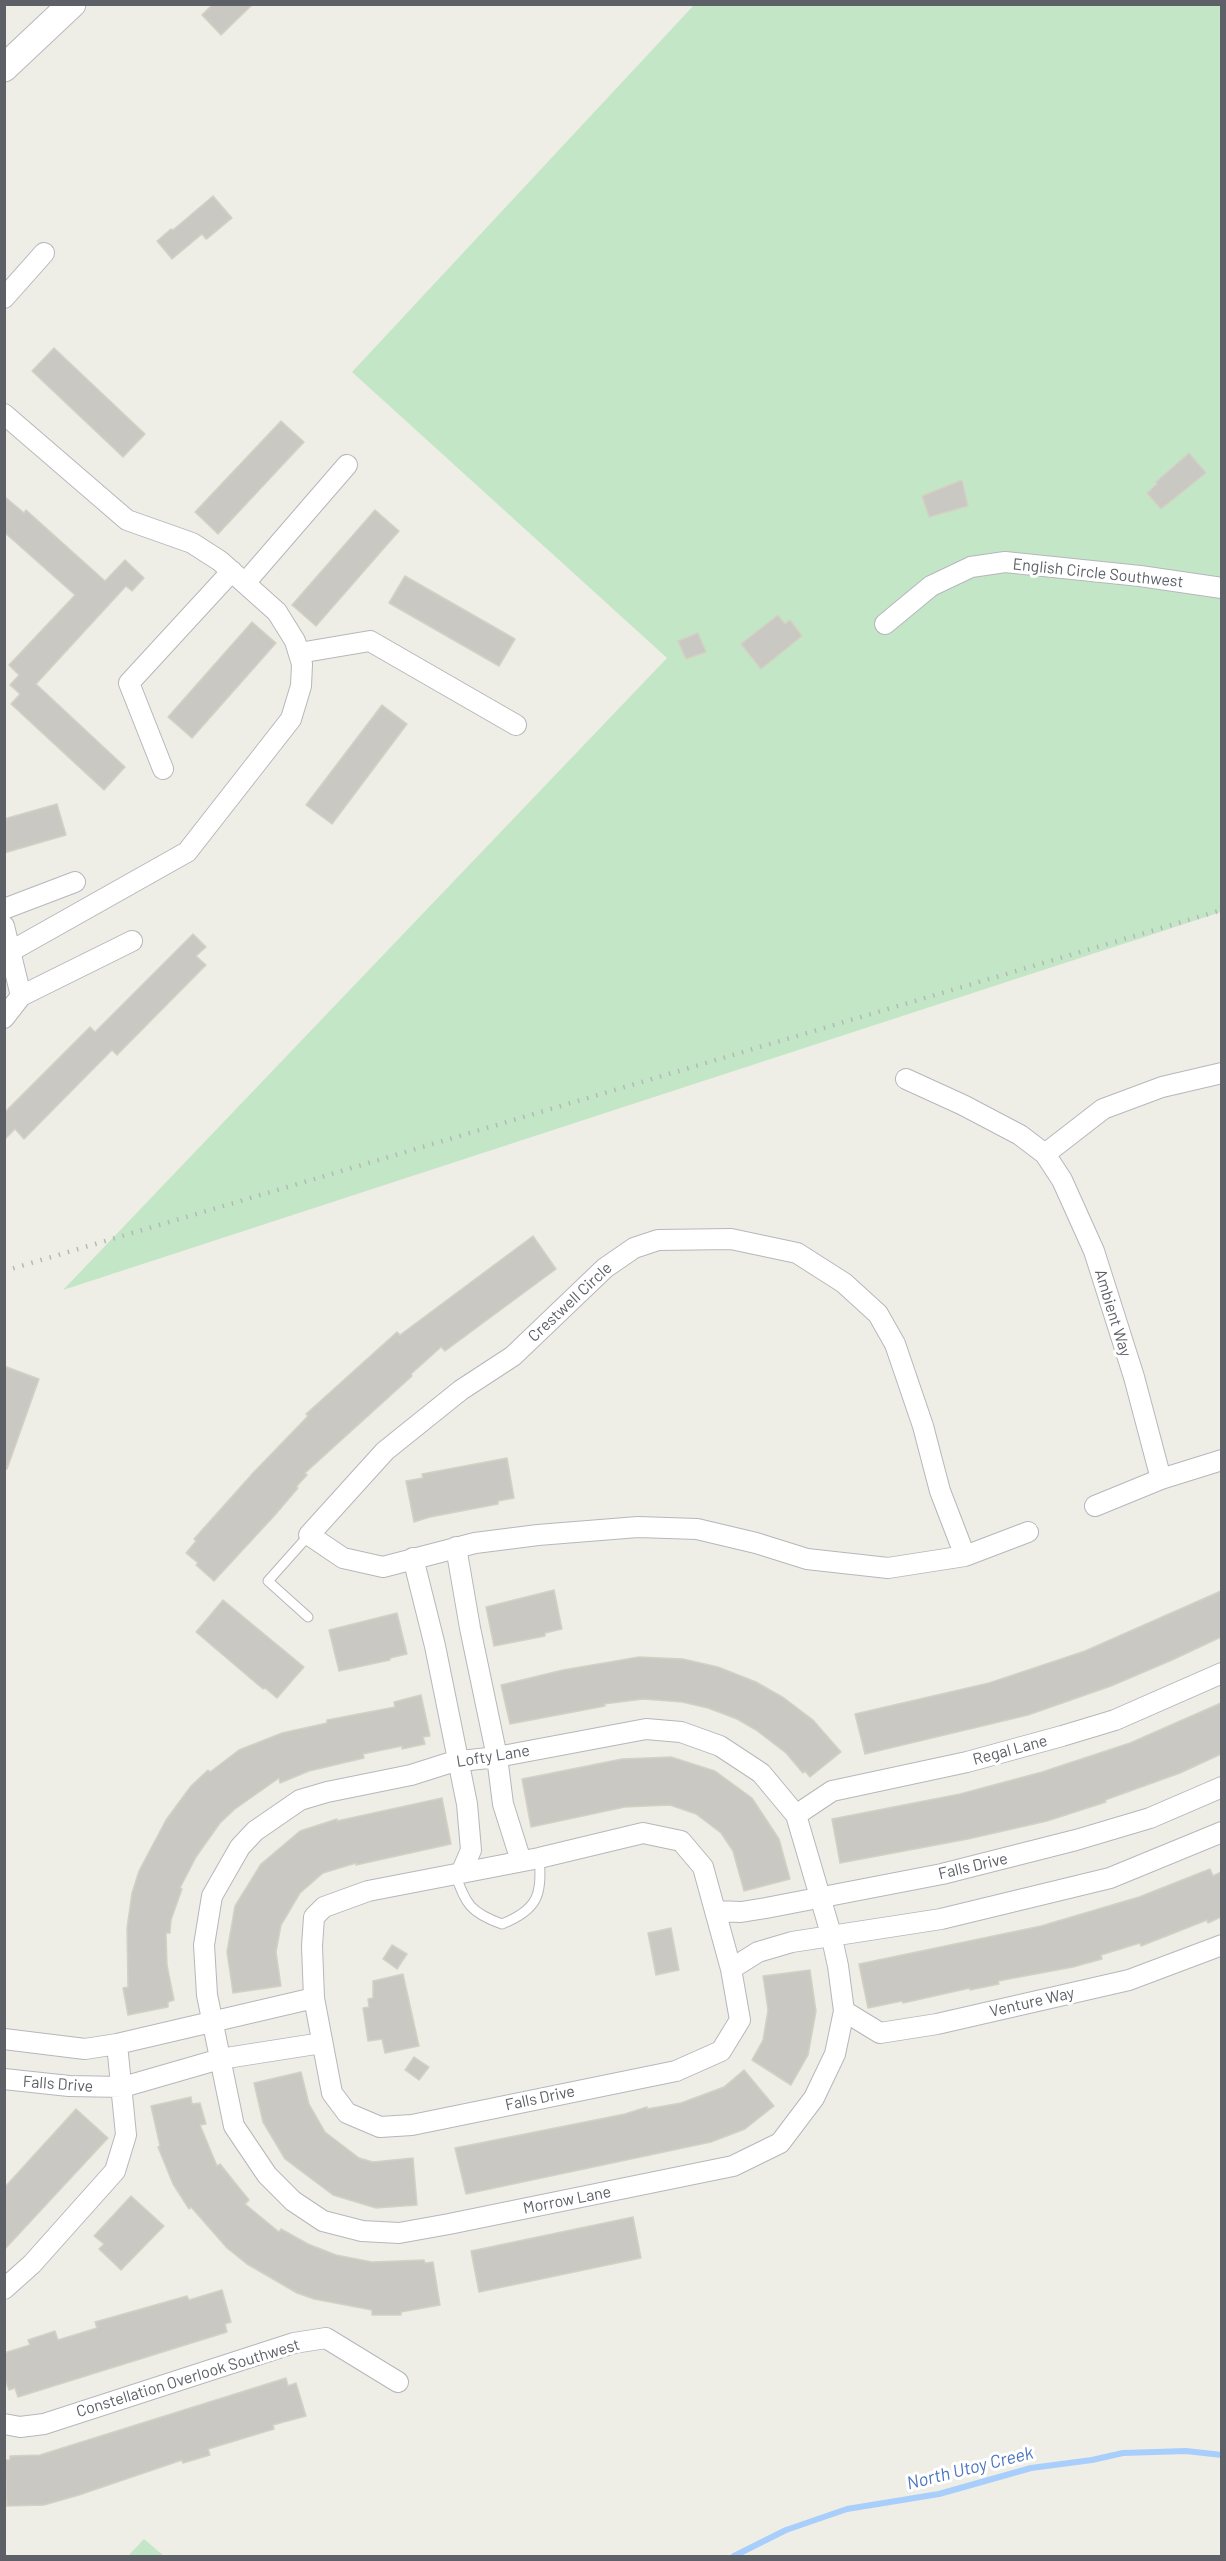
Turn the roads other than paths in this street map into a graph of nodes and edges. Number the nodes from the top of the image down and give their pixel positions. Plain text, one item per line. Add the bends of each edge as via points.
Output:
1 (72, 4) edge
2 (4, 68) edge
3 (44, 253) dead end
4 (4, 298) edge
5 (4, 414) edge
6 (347, 465) dead end
7 (238, 577) junction
8 (1221, 588) edge
9 (885, 624) dead end
10 (299, 653) junction
11 (516, 725) dead end
12 (163, 769) dead end
13 (75, 882) dead end
14 (4, 909) edge
15 (4, 926) edge
16 (132, 941) dead end
17 (8, 953) edge
18 (21, 996) junction
19 (4, 1018) edge
20 (1221, 1073) edge
21 (906, 1079) dead end
22 (1045, 1154) junction
23 (1221, 1460) edge
24 (1161, 1479) junction
25 (1095, 1506) dead end
26 (1028, 1532) dead end
27 (309, 1535) junction
28 (456, 1547) junction
29 (965, 1556) junction
30 (413, 1558) junction
31 (308, 1617) dead end
32 (1221, 1673) edge
33 (497, 1757) junction
34 (459, 1761) junction
35 (1221, 1787) edge
36 (796, 1815) junction
37 (1221, 1832) edge
38 (530, 1860) junction
39 (458, 1872) junction
40 (818, 1896) junction
41 (716, 1911) junction
42 (831, 1934) junction
43 (1221, 1945) edge
44 (731, 1969) junction
45 (314, 1998) junction
46 (844, 2011) junction
47 (213, 2023) junction
48 (4, 2039) edge
49 (322, 2043) junction
50 (117, 2044) junction
51 (220, 2059) junction
52 (4, 2079) edge
53 (123, 2087) junction
54 (4, 2289) edge
55 (398, 2382) dead end
56 (4, 2424) edge

1 - 2 street
3 - 4 street
5 - 7 street via 127,520 192,543
6 - 7 street
7 - 10 street via 277,612
7 - 12 street via 129,683
8 - 9 street, English Circle Southwest via 1005,562 970,567 931,586
10 - 11 street via 370,641
10 - 17 street via 301,686 291,719 187,852
13 - 14 street
15 - 17 street
16 - 18 street
17 - 18 street
18 - 19 street
20 - 22 street via 1162,1087 1103,1109
21 - 22 street, Ambient Way via 1020,1135
22 - 24 street, Ambient Way via 1062,1180 1095,1251
23 - 24 street
24 - 25 street
26 - 29 street
27 - 29 street, Crestwell Circle via 385,1451 443,1404 513,1356 605,1268 634,1248 658,1240 731,1239 797,1253 844,1283 878,1314 895,1344 940,1491
27 - 30 street via 343,1558 383,1567
27 - 31 lane via 268,1581
28 - 29 street via 638,1527 697,1530 807,1559 888,1568
28 - 30 street
28 - 33 street
30 - 34 street
32 - 36 street, Regal Lane via 1124,1716 1062,1736 967,1762 832,1791
33 - 34 street, Lofty Lane
33 - 36 street, Lofty Lane via 646,1729 681,1732 720,1746 761,1773
33 - 38 street via 503,1804
34 - 39 street via 471,1850
34 - 47 street, Lofty Lane via 300,1800 255,1831 240,1847 212,1896 207,1918 204,1945
35 - 40 street, Falls Drive via 1150,1818 1077,1840 942,1874
36 - 40 street, Lofty Lane
37 - 42 street via 1110,1878 941,1918
38 - 39 street, Falls Drive
38 - 39 lane via 540,1891 531,1907 502,1924 485,1918 463,1900
38 - 41 street, Falls Drive via 643,1833 681,1841 703,1867
39 - 45 street, Falls Drive via 368,1891 324,1907 314,1917
40 - 41 street, Falls Drive via 741,1912
40 - 42 street, Lofty Lane
41 - 44 street, Falls Drive
42 - 44 street via 758,1952
42 - 46 street, Morrow Lane
43 - 46 street, Venture Way via 1129,1980 937,2024 880,2033
44 - 49 street, Falls Drive via 740,2020 721,2051 676,2070 412,2125 380,2127 347,2113 332,2093
45 - 47 street
45 - 49 street, Falls Drive
46 - 51 street, Morrow Lane via 836,2054 814,2098 780,2143 770,2148 733,2166 399,2233 362,2231 323,2221 293,2201 267,2175 234,2126
47 - 50 street
47 - 51 street, Lofty Lane
48 - 50 street via 85,2049
49 - 51 street, Falls Drive
50 - 53 street
51 - 53 street, Falls Drive
52 - 53 street, Falls Drive
53 - 54 street via 126,2135 115,2171 32,2264
55 - 56 street, Constellation Overlook Southwest via 326,2338 294,2343 44,2424

